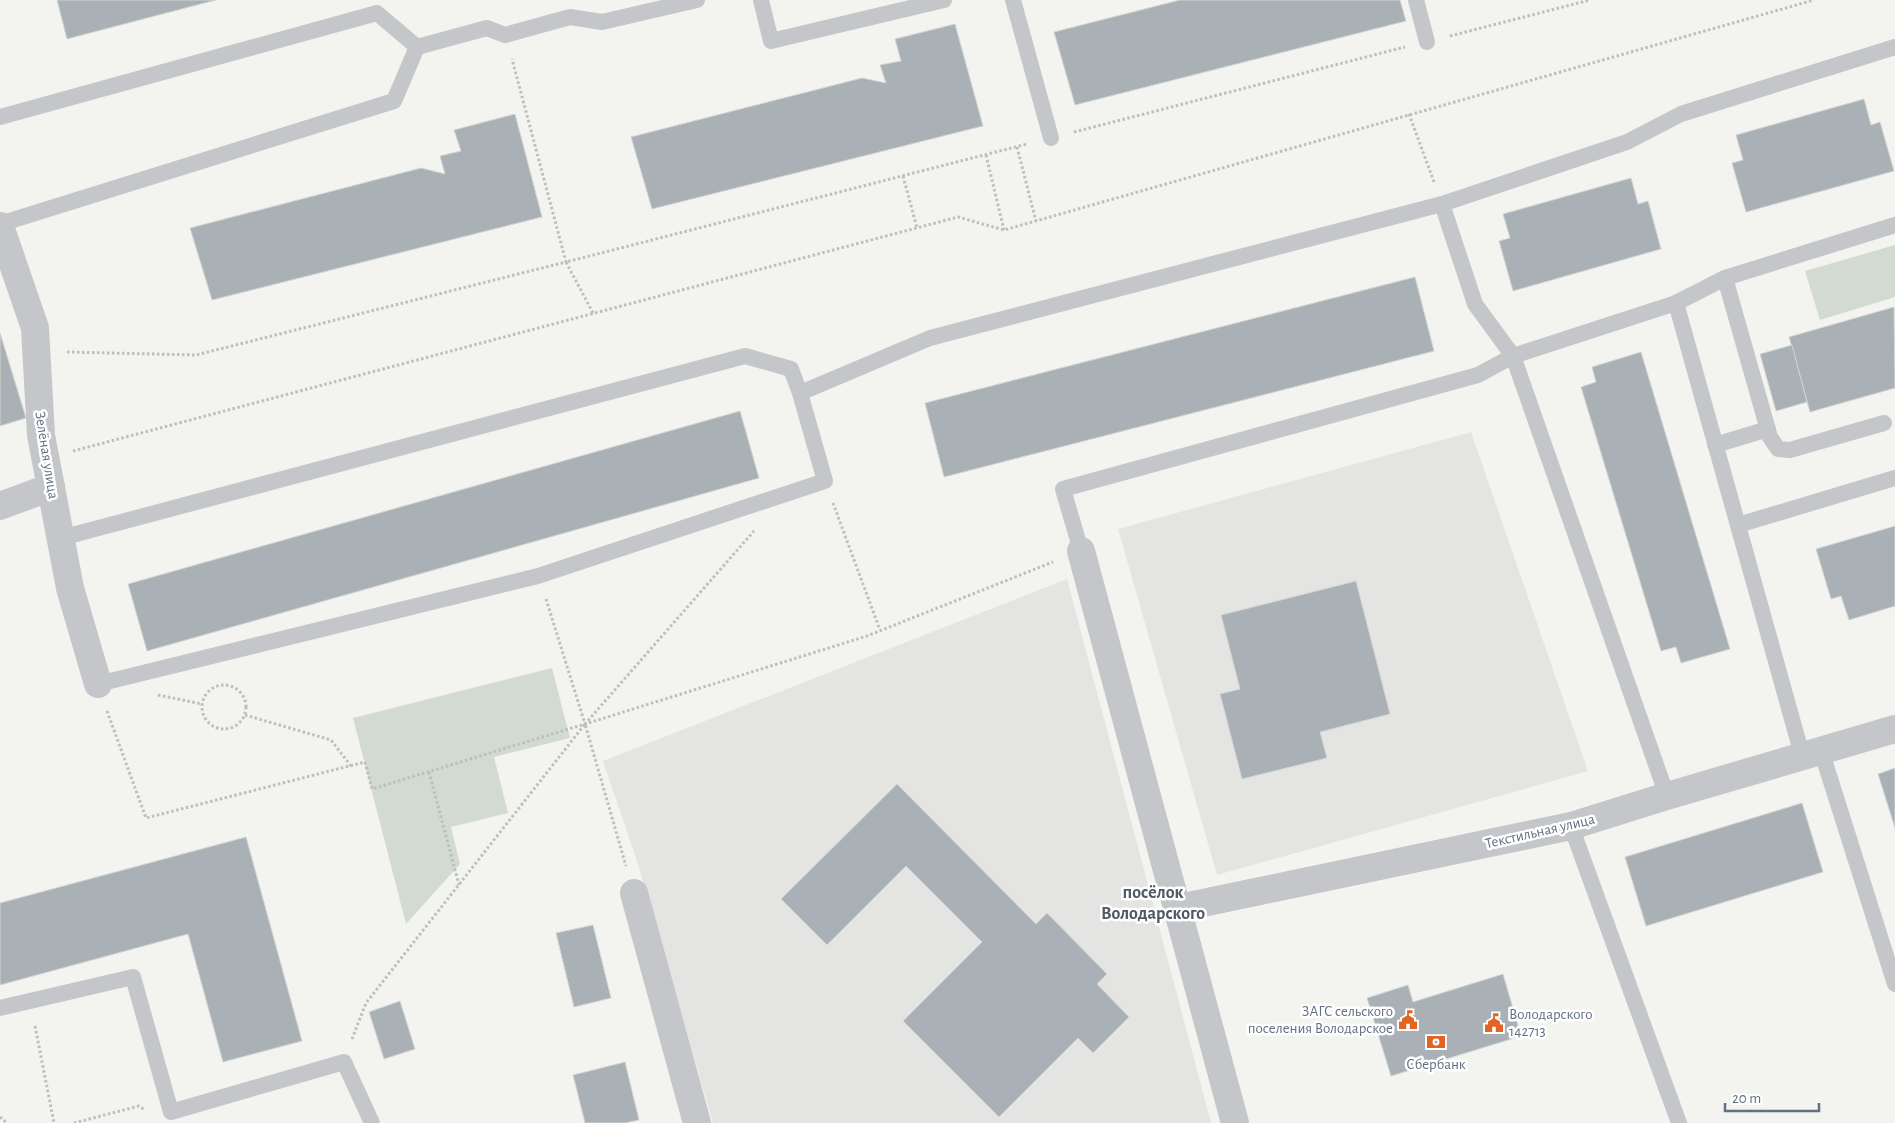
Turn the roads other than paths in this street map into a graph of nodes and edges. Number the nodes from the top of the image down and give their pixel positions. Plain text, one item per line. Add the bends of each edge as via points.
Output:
1 (698, 0) edge
2 (761, 0) edge
3 (944, 0) edge
4 (1013, 0) edge
5 (1416, 0) edge
6 (1427, 42) dead end
7 (417, 47) junction
8 (1895, 47) edge
9 (0, 117) edge
10 (1052, 138) dead end
11 (1442, 204) junction
12 (0, 225) edge
13 (1895, 225) edge
14 (1725, 278) junction
15 (1676, 303) junction
16 (1513, 356) junction
17 (800, 393) junction
18 (1884, 423) dead end
19 (1768, 430) junction
20 (1716, 446) junction
21 (1895, 478) edge
22 (52, 487) junction
23 (0, 506) edge
24 (1738, 525) junction
25 (61, 538) junction
26 (1081, 551) joint
27 (98, 684) joint
28 (1895, 729) edge
29 (1811, 752) junction
30 (1667, 796) junction
31 (1571, 826) junction
32 (634, 893) road end
33 (1179, 908) junction
34 (1895, 984) edge
35 (0, 1008) edge
36 (372, 1123) edge
37 (697, 1123) edge
38 (1235, 1123) edge
39 (1679, 1123) edge

1 - 7 lane via 602,22 570,17 505,35 487,28
2 - 3 lane via 771,41
4 - 10 lane
5 - 6 lane
7 - 9 lane via 377,13
7 - 12 lane via 394,101
8 - 11 lane via 1681,114 1627,142
11 - 16 lane via 1475,304
11 - 17 lane via 930,338
12 - 22 street, Зелёная улица via 35,328 41,435
13 - 14 lane
14 - 15 lane
14 - 19 lane
15 - 16 lane
15 - 20 lane
16 - 26 lane via 1478,375 1063,489
16 - 30 lane
17 - 25 lane via 791,369 745,356
17 - 27 lane via 825,482 538,576
18 - 19 lane via 1790,450 1778,449
19 - 20 lane
20 - 24 lane
21 - 24 lane
22 - 23 street
22 - 25 street, Зелёная улица
24 - 29 lane
25 - 27 street, Зелёная улица via 70,588
26 - 33 street
28 - 29 street, Текстильная улица
29 - 30 street, Текстильная улица
29 - 34 lane
30 - 31 street, Текстильная улица
31 - 33 street, Текстильная улица
31 - 39 lane
32 - 37 street
33 - 38 street
35 - 36 lane via 133,976 171,1112 344,1062

